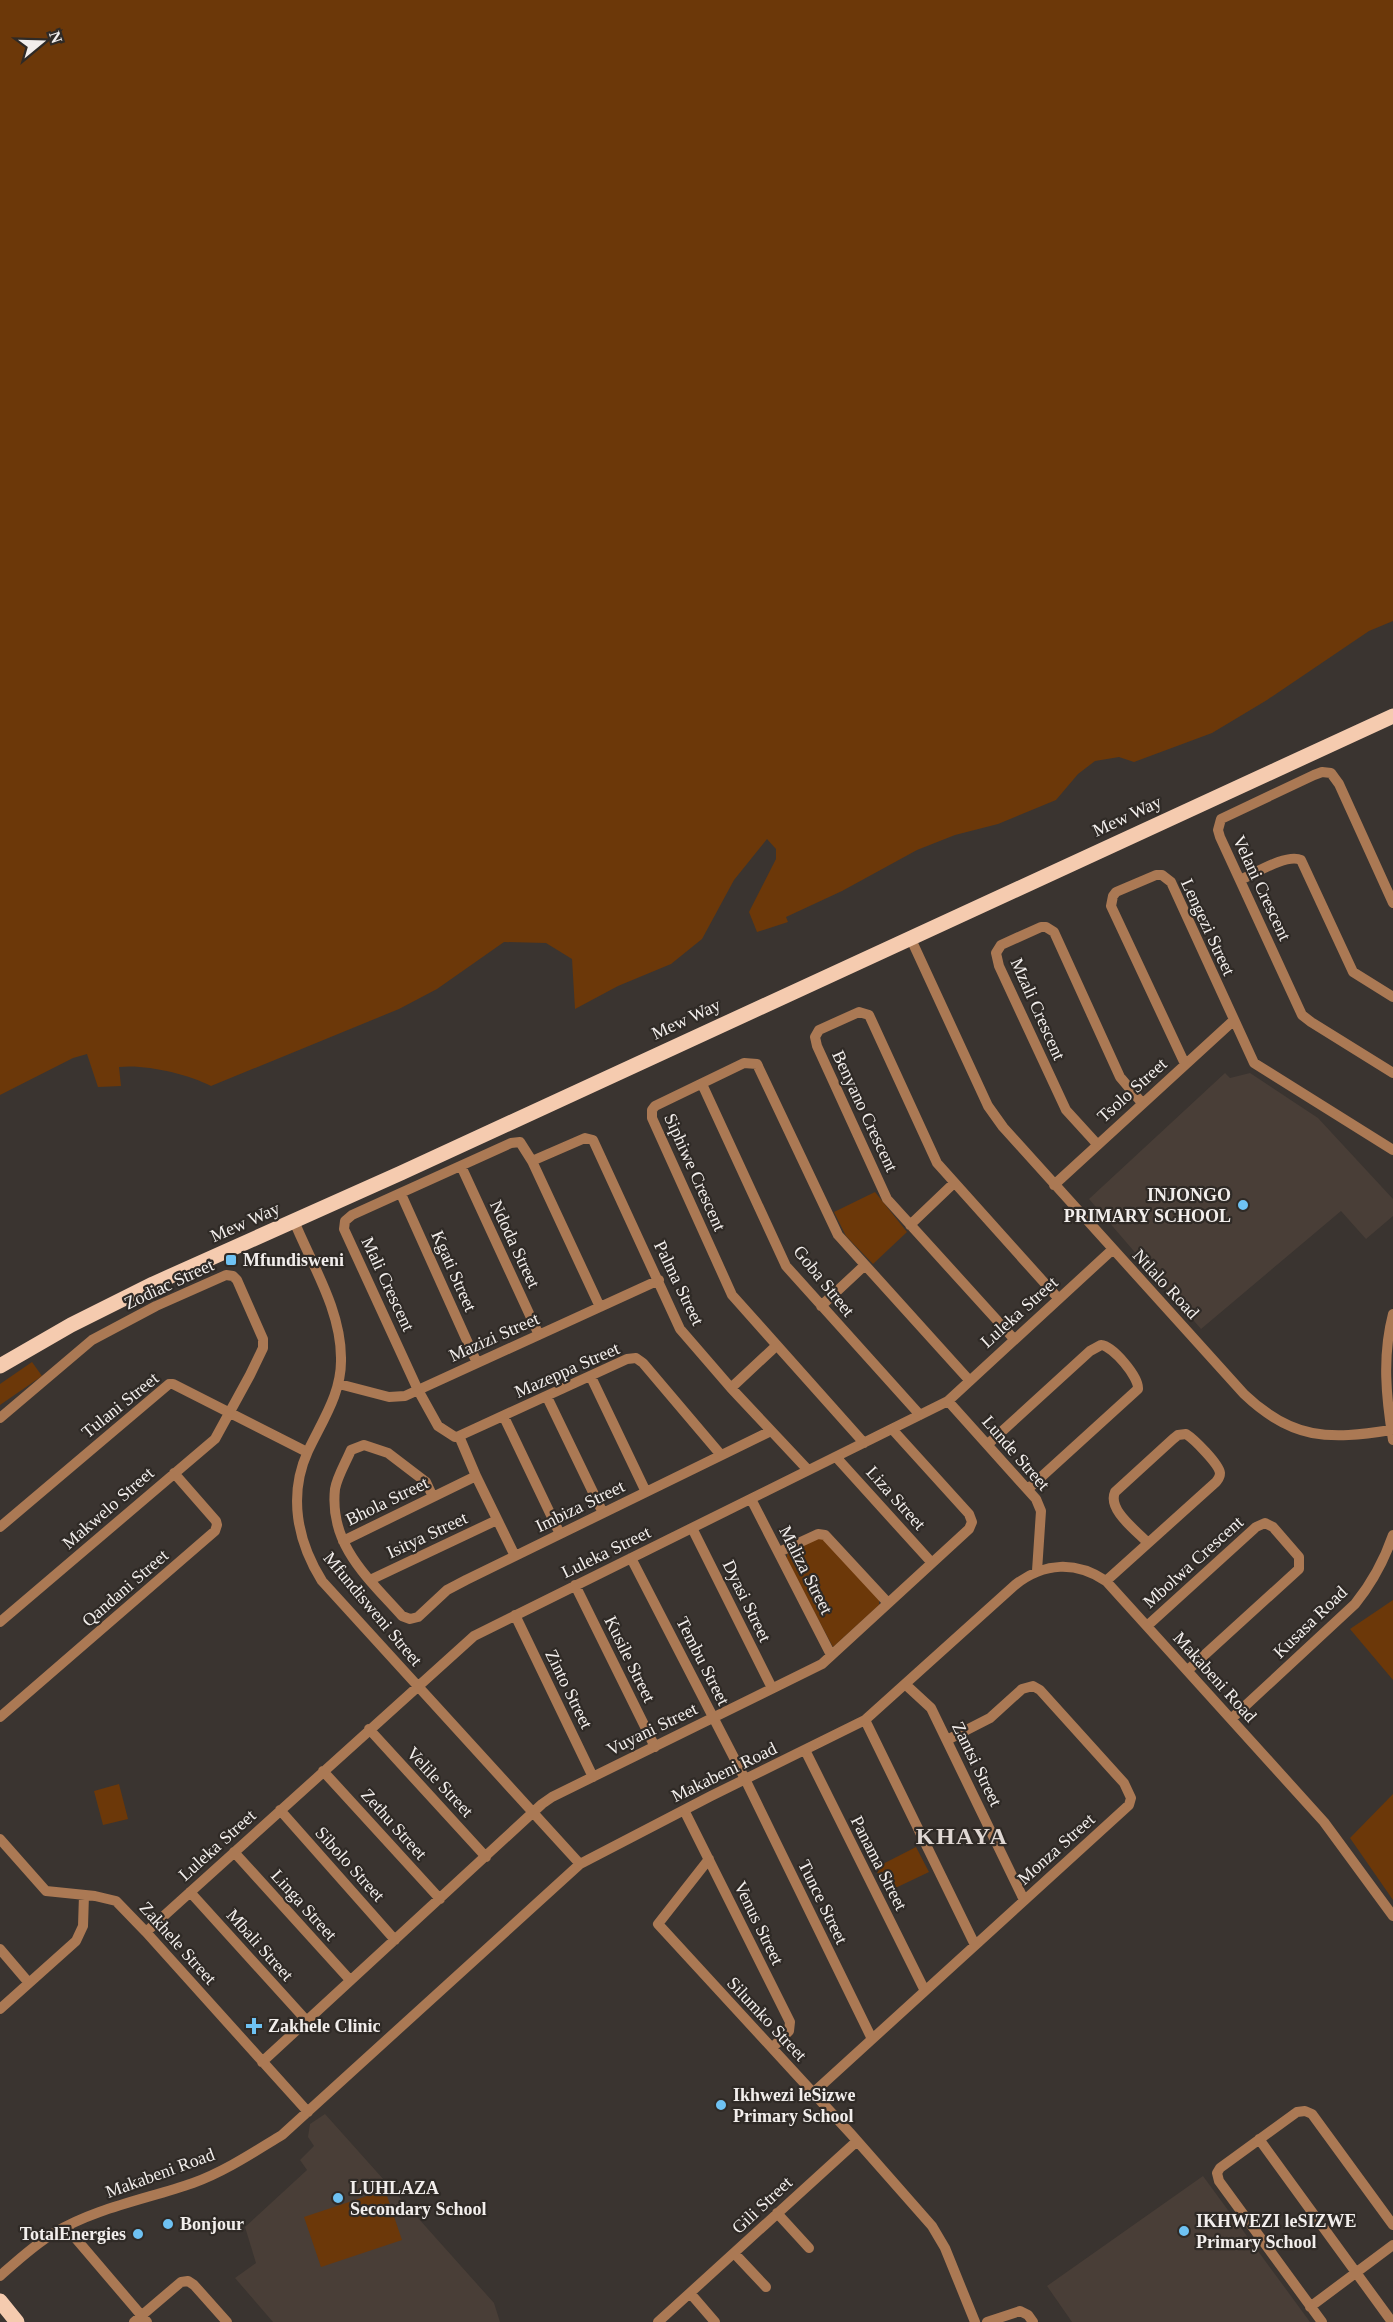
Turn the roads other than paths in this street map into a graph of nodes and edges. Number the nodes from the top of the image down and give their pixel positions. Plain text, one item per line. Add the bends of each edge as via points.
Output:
1 (1393, 716) edge
2 (1240, 880) junction
3 (1393, 903) edge
4 (910, 937) junction
5 (1393, 997) edge
6 (1233, 1020) junction
7 (1185, 1064) junction
8 (1393, 1073) edge
9 (702, 1084) junction
10 (1142, 1103) junction
11 (1097, 1144) junction
12 (1393, 1150) edge
13 (532, 1161) junction
14 (461, 1166) junction
15 (954, 1184) junction
16 (1054, 1185) junction
17 (401, 1194) junction
18 (294, 1221) junction
19 (910, 1225) junction
20 (1112, 1250) junction
21 (865, 1265) junction
22 (659, 1280) junction
23 (1058, 1299) junction
24 (821, 1306) junction
25 (600, 1307) junction
26 (1393, 1314) edge
27 (539, 1335) junction
28 (1014, 1339) junction
29 (776, 1346) junction
30 (477, 1363) junction
31 (0, 1366) edge
32 (591, 1377) junction
33 (969, 1380) junction
34 (339, 1384) junction
35 (731, 1388) junction
36 (418, 1390) junction
37 (547, 1397) junction
38 (948, 1401) junction
39 (230, 1412) junction
40 (920, 1415) junction
41 (504, 1417) junction
42 (0, 1418) edge
43 (892, 1429) junction
44 (771, 1431) junction
45 (1392, 1435) edge
46 (459, 1436) junction
47 (864, 1443) junction
48 (988, 1444) junction
49 (307, 1452) junction
50 (721, 1455) junction
51 (836, 1457) junction
52 (808, 1470) junction
53 (174, 1473) junction
54 (476, 1476) junction
55 (1028, 1489) junction
56 (646, 1492) junction
57 (433, 1497) junction
58 (751, 1499) junction
59 (603, 1513) junction
60 (497, 1520) junction
61 (0, 1527) edge
62 (692, 1528) junction
63 (560, 1534) junction
64 (1393, 1535) edge
65 (343, 1541) junction
66 (1148, 1543) junction
67 (779, 1552) junction
68 (515, 1556) junction
69 (631, 1558) junction
70 (932, 1563) junction
71 (1037, 1570) junction
72 (370, 1580) junction
73 (1106, 1581) junction
74 (575, 1585) junction
75 (888, 1603) junction
76 (515, 1615) junction
77 (410, 1619) joint
78 (0, 1623) edge
79 (1147, 1626) junction
80 (831, 1655) junction
81 (1188, 1670) junction
82 (904, 1684) junction
83 (417, 1686) junction
84 (772, 1688) junction
85 (0, 1718) edge
86 (713, 1718) junction
87 (1231, 1719) junction
88 (865, 1720) junction
89 (369, 1730) junction
90 (947, 1740) junction
91 (655, 1747) junction
92 (805, 1750) junction
93 (323, 1771) junction
94 (593, 1777) junction
95 (745, 1779) junction
96 (280, 1810) junction
97 (684, 1810) junction
98 (533, 1813) junction
99 (0, 1839) edge
100 (234, 1852) junction
101 (486, 1857) junction
102 (709, 1859) junction
103 (580, 1864) junction
104 (190, 1892) junction
105 (84, 1895) junction
106 (440, 1899) junction
107 (1024, 1900) junction
108 (1393, 1916) edge
109 (146, 1932) junction
110 (395, 1940) junction
111 (975, 1945) junction
112 (0, 1949) edge
113 (350, 1980) junction
114 (29, 1983) junction
115 (925, 1991) junction
116 (0, 2009) edge
117 (306, 2020) junction
118 (872, 2039) junction
119 (772, 2048) junction
120 (262, 2062) junction
121 (813, 2093) junction
122 (308, 2112) junction
123 (1259, 2139) junction
124 (857, 2141) junction
125 (777, 2213) junction
126 (1393, 2225) edge
127 (66, 2227) junction
128 (1393, 2245) edge
129 (809, 2248) dead end
130 (734, 2253) junction
131 (1356, 2272) junction
132 (0, 2276) edge
133 (766, 2287) dead end
134 (690, 2293) junction
135 (0, 2301) edge
136 (1310, 2307) junction
137 (140, 2320) edge
138 (17, 2322) edge
139 (227, 2322) edge
140 (658, 2322) edge
141 (715, 2322) edge
142 (975, 2322) edge
143 (987, 2322) edge
144 (1033, 2322) edge
145 (1322, 2322) edge
146 (1392, 2322) edge

1 - 4 main road, Mew Way
2 - 3 street, Velani Crescent via 1220,837 1221,819 1326,772 1339,784
2 - 5 street via 1287,858 1301,860 1353,972
2 - 8 street, Velani Crescent via 1302,1015
4 - 16 street, Ntlalo Road via 988,1106
4 - 18 main road, Mew Way
6 - 7 street, Tsolo Street
6 - 7 street, Lengezi Street via 1167,878 1150,876 1116,892 1111,901 1114,912
6 - 12 street, Lengezi Street via 1250,1058 1259,1067
7 - 10 street, Tsolo Street
9 - 21 street, Siphiwe Crescent via 744,1063 757,1064 834,1229
9 - 24 street, Goba Street via 781,1257
9 - 29 street, Siphiwe Crescent via 655,1107 652,1118 732,1295
10 - 11 street, Tsolo Street
10 - 11 street, Mzali Crescent via 1116,1069 1054,932 1041,927 1001,945 996,952 999,966 1066,1110
11 - 16 street, Tsolo Street
13 - 14 street, Mali Crescent via 524,1146 516,1142
13 - 22 street, Palma Street via 591,1138
13 - 25 street, Mali Crescent
14 - 17 street, Mali Crescent
14 - 27 street, Ndoda Street
15 - 19 street
15 - 19 street, Benyano Crescent via 937,1163 869,1015 859,1012 819,1030 815,1036 817,1046 879,1182
15 - 23 street, Benyano Crescent
16 - 20 street, Ntlalo Road
17 - 30 street, Kgati Street
17 - 36 street, Mali Crescent via 352,1215 345,1221 344,1229
18 - 31 main road, Mew Way via 153,1284
18 - 34 street, Mfundisweni Street via 335,1317 341,1358
19 - 28 street, Benyano Crescent
20 - 23 street, Luleka Street
20 - 45 street, Ntlalo Road via 1244,1394 1274,1419 1325,1436
21 - 24 street
21 - 33 street, Siphiwe Crescent
22 - 25 street, Mazizi Street
22 - 35 street, Palma Street via 680,1329
23 - 28 street, Luleka Street
24 - 40 street, Goba Street
25 - 27 street, Mazizi Street
26 - 45 street via 1385,1362
27 - 30 street, Mazizi Street
28 - 33 street, Luleka Street
29 - 35 street
29 - 47 street, Siphiwe Crescent
30 - 36 street, Mazizi Street
32 - 37 street, Mazeppa Street
32 - 50 street, Mazeppa Street via 636,1358
32 - 56 street
33 - 38 street, Luleka Street
34 - 36 street, Mazizi Street via 389,1397
34 - 49 street, Mfundisweni Street
35 - 44 street, Palma Street
36 - 46 street, Mali Crescent via 438,1426
37 - 41 street, Mazeppa Street
37 - 59 street
38 - 40 street, Luleka Street
38 - 48 street, Lunde Street
39 - 42 street, Zodiac Street via 264,1344 237,1280 228,1274 99,1335
39 - 49 street, Tulani Street
39 - 53 street, Makwelo Street via 215,1439
39 - 61 street, Tulani Street via 173,1384 167,1385
40 - 43 street, Luleka Street
41 - 46 street, Mazeppa Street
41 - 63 street
43 - 47 street, Luleka Street
43 - 70 street, Vuyani Street via 972,1518 969,1529
44 - 50 street, Imbiza Street
44 - 52 street, Palma Street
46 - 54 street
47 - 51 street, Luleka Street
48 - 55 street, Lunde Street
48 - 55 street via 1101,1345 1109,1347 1136,1377 1137,1389
49 - 83 street, Mfundisweni Street via 296,1511 308,1559 322,1581
50 - 56 street, Imbiza Street
51 - 52 street, Luleka Street
51 - 70 street, Liza Street
52 - 58 street, Luleka Street
53 - 78 street, Makwelo Street
53 - 85 street, Qandani Street via 216,1521 215,1531
54 - 57 street, Bhola Street
54 - 60 street
55 - 71 street, Lunde Street via 1041,1511
56 - 59 street, Imbiza Street
57 - 65 street, Bhola Street
57 - 65 street via 426,1482 388,1453 356,1446 335,1488 336,1524
58 - 62 street, Luleka Street
58 - 67 street, Maliza Street
59 - 63 street, Imbiza Street
60 - 68 street
60 - 72 street, Isitya Street
62 - 69 street, Luleka Street
62 - 84 street, Dyasi Street
63 - 68 street, Imbiza Street
64 - 87 street, Kusasa Road via 1379,1568 1355,1604
65 - 72 street, Bhola Street
66 - 66 street via 1219,1478 1216,1464 1186,1434 1173,1439 1113,1497 1115,1508
66 - 73 street
67 - 75 street via 818,1534 825,1535
67 - 80 street, Maliza Street
68 - 77 street, Imbiza Street via 447,1590 418,1617
69 - 74 street, Luleka Street
69 - 86 street, Tembu Street
70 - 75 street, Vuyani Street
71 - 73 street, Makabeni Road via 1081,1568
71 - 82 street, Makabeni Road
72 - 77 street, Bhola Street via 402,1616
73 - 79 street, Makabeni Road
74 - 76 street, Luleka Street
74 - 91 street, Kusile Street
75 - 80 street, Vuyani Street
76 - 83 street, Luleka Street via 474,1636
76 - 94 street, Zinto Street
79 - 81 street, Makabeni Road
79 - 81 street, Mbolwa Crescent via 1256,1527 1265,1523 1273,1527 1299,1557 1299,1569
80 - 84 street, Vuyani Street via 822,1664
81 - 87 street, Makabeni Road
82 - 88 street, Makabeni Road
82 - 90 street, Zantsi Street via 931,1708
83 - 89 street, Luleka Street
83 - 98 street, Mfundisweni Street
84 - 86 street, Vuyani Street
86 - 91 street, Vuyani Street
86 - 95 street, Tembu Street
87 - 108 street, Makabeni Road via 1324,1822
88 - 92 street, Makabeni Road
88 - 111 street
89 - 93 street, Luleka Street
89 - 101 street, Velile Street
90 - 107 street, Zantsi Street
90 - 107 street, Monza Street via 990,1718 1022,1689 1033,1686 1128,1791 1131,1798 1126,1809
91 - 94 street, Vuyani Street
92 - 95 street, Makabeni Road
92 - 115 street, Panama Street
93 - 96 street, Luleka Street
93 - 106 street, Zethu Street
94 - 98 street, Vuyani Street via 552,1797
95 - 97 street, Makabeni Road
95 - 118 street, Tunce Street
96 - 100 street, Luleka Street
96 - 110 street, Sibolo Street
97 - 102 street, Venus Street
97 - 103 street, Makabeni Road
98 - 101 street, Vuyani Street
98 - 103 street, Mfundisweni Street
99 - 105 street, Zakhele Street via 46,1891
100 - 104 street, Luleka Street
100 - 113 street, Linga Street
101 - 106 street, Vuyani Street
102 - 119 street, Venus Street via 790,2022 789,2031
102 - 119 street, Silumko Street via 658,1924
103 - 122 street, Makabeni Road
104 - 109 street, Luleka Street
104 - 117 street, Mbali Street
105 - 109 street, Zakhele Street via 116,1900
105 - 114 street via 83,1926 76,1941
106 - 110 street, Vuyani Street
107 - 111 street, Monza Street
109 - 120 street, Zakhele Street
110 - 113 street, Vuyani Street
111 - 115 street, Monza Street
112 - 114 street
113 - 117 street, Vuyani Street
114 - 116 street
115 - 118 street, Monza Street
117 - 120 street, Vuyani Street
118 - 121 street, Monza Street
119 - 121 street, Silumko Street
120 - 122 street, Zakhele Street
121 - 124 street, Silumko Street
122 - 127 street, Makabeni Road via 282,2135 195,2182
123 - 126 street via 1297,2112 1312,2114
123 - 131 street
123 - 136 street via 1220,2168 1219,2181
124 - 125 street, Gili Street
124 - 142 street, Silumko Street via 932,2226
125 - 129 street
125 - 130 street, Gili Street
127 - 132 street, Makabeni Road
127 - 137 street
128 - 131 street
130 - 133 street
130 - 134 street, Gili Street
131 - 136 street
131 - 146 street
134 - 140 street, Gili Street
134 - 141 street
135 - 138 main road
136 - 145 street
137 - 139 street via 181,2282 188,2281
143 - 144 street via 1020,2311

